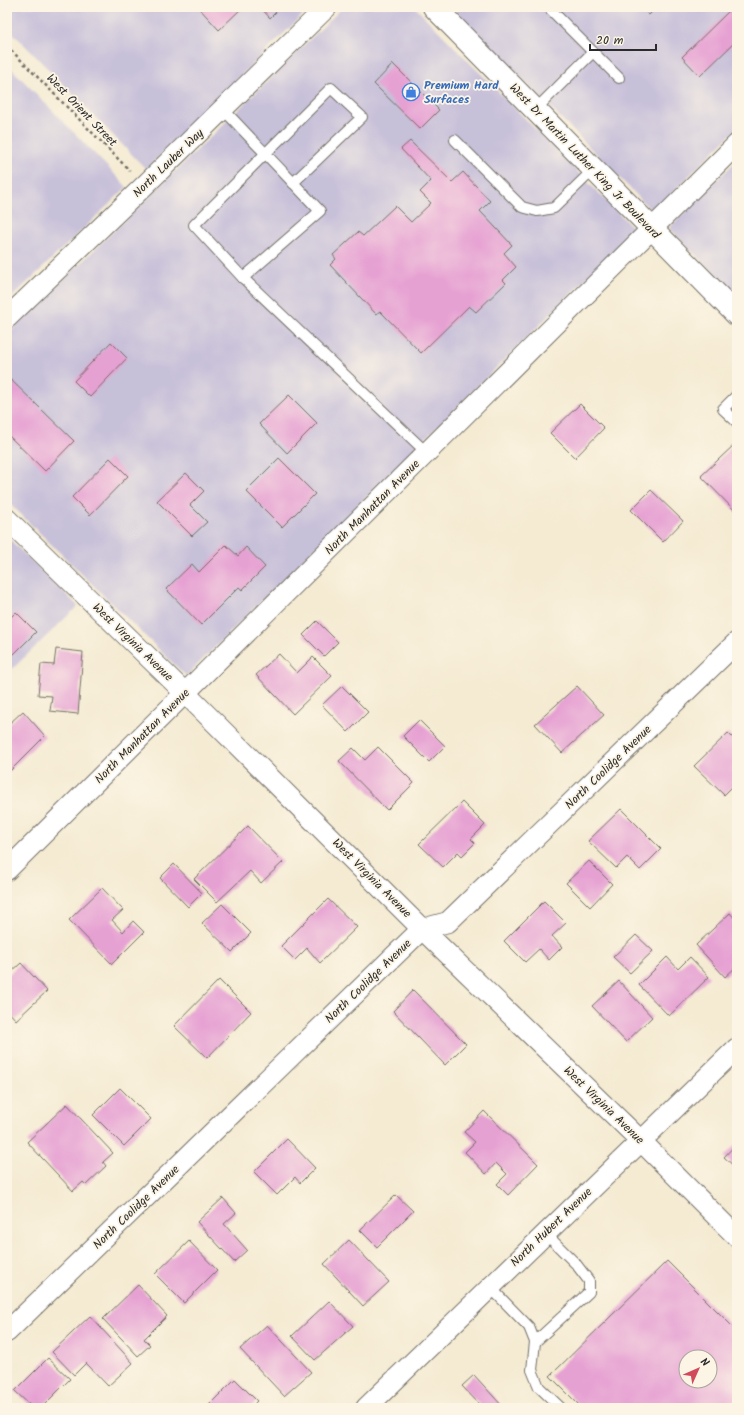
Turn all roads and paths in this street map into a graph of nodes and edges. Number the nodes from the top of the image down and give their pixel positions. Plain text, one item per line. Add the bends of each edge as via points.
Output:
1 (327, 7) edge
2 (434, 7) edge
3 (551, 10) dead end
4 (7, 46) edge
5 (593, 52) junction
6 (619, 78) dead end
7 (223, 109) junction
8 (535, 110) junction
9 (454, 140) dead end
10 (737, 144) edge
11 (266, 154) junction
12 (593, 170) junction
13 (293, 183) junction
14 (144, 186) junction
15 (652, 229) junction
16 (244, 278) junction
17 (737, 315) edge
18 (7, 318) edge
19 (737, 395) edge
20 (737, 422) edge
21 (427, 453) junction
22 (7, 520) edge
23 (737, 642) edge
24 (185, 693) junction
25 (7, 870) edge
26 (422, 929) junction
27 (737, 1048) edge
28 (640, 1140) junction
29 (545, 1233) junction
30 (737, 1237) edge
31 (490, 1287) junction
32 (7, 1332) edge
33 (536, 1342) junction
34 (366, 1408) edge
35 (561, 1408) edge

1 - 7 street, North Lauber Way
2 - 8 street, West Dr Martin Luther King Jr Boulevard
3 - 5 lane
4 - 14 path, West Orient Street
5 - 6 lane
5 - 8 lane
7 - 11 lane
7 - 14 street, North Lauber Way
8 - 12 street, West Dr Martin Luther King Jr Boulevard
9 - 12 lane via 522,207 537,211 554,208
10 - 15 street, North Manhattan Avenue
11 - 13 lane
11 - 13 lane via 332,88 362,117
11 - 16 lane via 194,225
12 - 15 street, West Dr Martin Luther King Jr Boulevard
13 - 16 lane via 320,211
14 - 18 street, North Lauber Way
15 - 17 street, West Dr Martin Luther King Jr Boulevard
15 - 21 street, North Manhattan Avenue
16 - 21 lane
19 - 20 lane via 723,409
21 - 24 street, North Manhattan Avenue
22 - 24 street, West Virginia Avenue
23 - 26 street, North Coolidge Avenue via 448,922
24 - 25 street, North Manhattan Avenue
24 - 26 street, West Virginia Avenue
26 - 28 street, West Virginia Avenue
26 - 32 street, North Coolidge Avenue
27 - 28 street, North Hubert Avenue
28 - 29 street, North Hubert Avenue
28 - 30 street, West Virginia Avenue
29 - 31 street, North Hubert Avenue
29 - 33 lane via 589,1281 589,1292
31 - 33 lane via 529,1327
31 - 34 street, North Hubert Avenue
33 - 35 lane via 532,1370 539,1387

